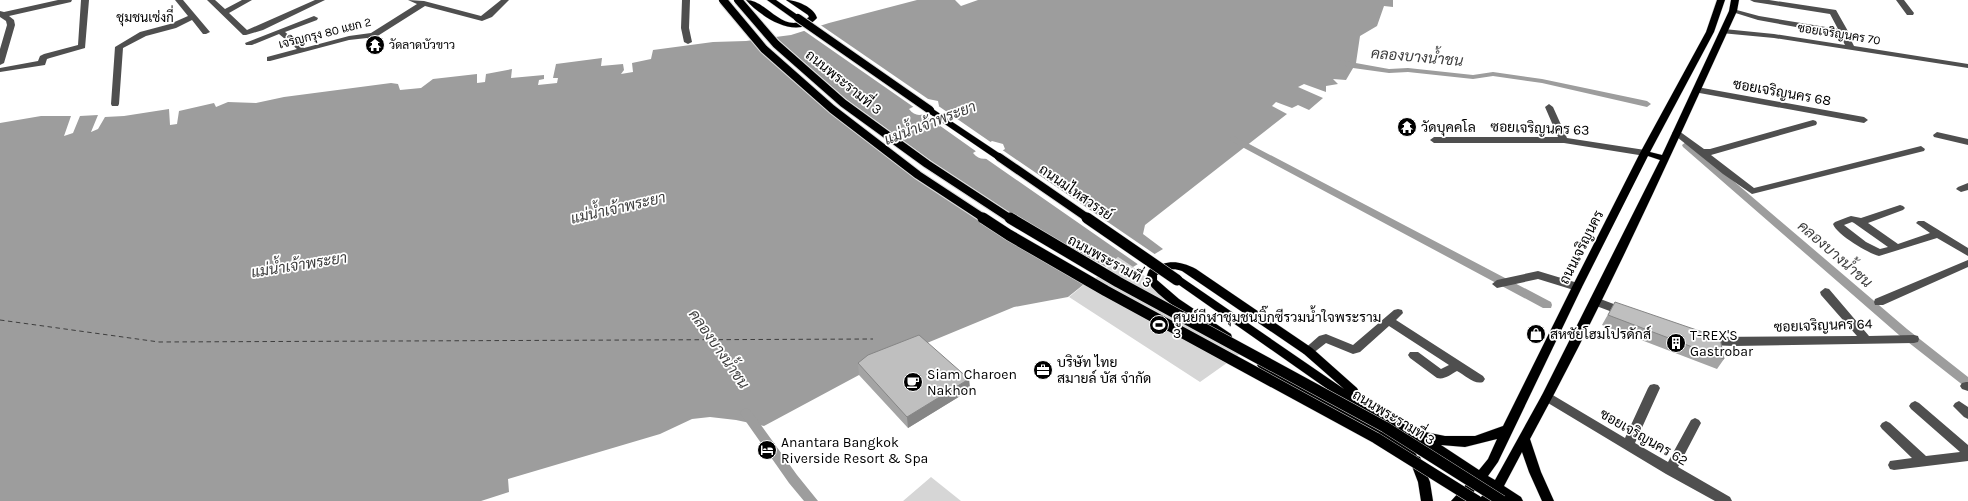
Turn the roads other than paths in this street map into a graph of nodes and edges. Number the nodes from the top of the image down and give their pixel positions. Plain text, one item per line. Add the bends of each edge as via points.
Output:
1 (68, 0) edge
2 (85, 0) edge
3 (179, 0) edge
4 (211, 0) edge
5 (248, 0) edge
6 (321, 0) edge
7 (412, 0) edge
8 (505, 0) edge
9 (686, 0) edge
10 (723, 0) edge
11 (738, 0) edge
12 (750, 0) edge
13 (772, 0) edge
14 (790, 0) edge
15 (1721, 0) edge
16 (1735, 0) edge
17 (1754, 0) edge
18 (1900, 0) edge
19 (424, 3) junction
20 (1733, 11) junction
21 (224, 12) junction
22 (1910, 13) dead end
23 (1, 14) edge
24 (193, 16) junction
25 (314, 18) dead end
26 (280, 31) junction
27 (1724, 31) junction
28 (206, 32) dead end
29 (1845, 33) junction
30 (688, 42) dead end
31 (249, 43) dead end
32 (1851, 48) junction
33 (302, 50) junction
34 (270, 59) dead end
35 (0, 63) edge
36 (1968, 66) edge
37 (0, 70) edge
38 (1696, 90) junction
39 (115, 104) dead end
40 (1549, 107) dead end
41 (1864, 120) dead end
42 (1813, 123) dead end
43 (1676, 133) junction
44 (1937, 135) dead end
45 (1434, 140) dead end
46 (1564, 140) junction
47 (1968, 142) edge
48 (1921, 149) dead end
49 (1702, 152) junction
50 (1645, 153) junction
51 (1665, 158) junction
52 (1900, 208) dead end
53 (1860, 222) junction
54 (1921, 223) dead end
55 (1938, 234) junction
56 (1897, 248) junction
57 (1968, 253) edge
58 (1967, 264) edge
59 (1497, 284) dead end
60 (1577, 286) junction
61 (1825, 292) dead end
62 (1595, 301) junction
63 (1879, 302) dead end
64 (1398, 313) dead end
65 (1635, 316) edge
66 (1389, 321) junction
67 (1864, 338) junction
68 (1701, 339) edge
69 (1911, 339) dead end
70 (1308, 352) junction
71 (1414, 355) dead end
72 (1458, 365) junction
73 (1479, 379) dead end
74 (1654, 388) dead end
75 (1548, 397) junction
76 (1915, 406) dead end
77 (1959, 406) dead end
78 (1362, 408) junction
79 (1968, 414) edge
80 (1695, 423) dead end
81 (1886, 426) dead end
82 (1409, 430) junction
83 (1507, 430) junction
84 (1390, 437) junction
85 (1524, 438) junction
86 (1628, 445) junction
87 (1968, 452) edge
88 (1968, 456) edge
89 (1416, 460) junction
90 (1924, 462) junction
91 (1894, 465) dead end
92 (1670, 470) junction
93 (1481, 476) junction
94 (1497, 486) junction
95 (1462, 499) edge
96 (1427, 501) edge
97 (1477, 501) edge
98 (1484, 501) edge
99 (1502, 501) edge
100 (1517, 501) edge
101 (1548, 501) edge
102 (1726, 501) edge

1 - 23 street
2 - 37 street via 82,46 47,56 42,59 42,64
3 - 24 street
4 - 21 street
5 - 21 street
6 - 21 street via 246,33
7 - 19 street
8 - 19 street via 482,19
9 - 30 street via 685,28
10 - 97 main road, ถนนพระรามที่ 3, bridge via 764,49 832,109 918,174 1009,235 1106,291 1376,438
11 - 99 main road, ถนนพระรามที่ 3, bridge via 776,44 843,103 940,173 1020,225 1111,278 1385,427
12 - 14 main road via 782,24 810,22 812,14
13 - 78 main road, ถนนมไหสวรรย์, bridge
15 - 50 main road, ถนนเจริญนคร via 1710,32
16 - 20 main road
17 - 29 street via 1833,12
18 - 22 street
19 - 33 street, เจริญกรุง 80 แยก 2 via 374,35 349,38
20 - 27 main road
20 - 29 street via 1758,18
23 - 35 street via 10,20 11,25
24 - 28 street
24 - 39 street via 173,26 143,34 119,47
25 - 26 street
26 - 31 street
26 - 33 street
27 - 32 street, ซอยเจริญนคร 70
27 - 38 main road
29 - 32 street
32 - 36 street, ซอยเจริญนคร 70
33 - 34 street, เจริญกรุง 80 แยก 2
38 - 41 street, ซอยเจริญนคร 68
38 - 43 main road
40 - 46 street
42 - 49 street
43 - 49 street
43 - 51 main road
44 - 47 street
45 - 46 street, ซอยเจริญนคร 63
46 - 50 street, ซอยเจริญนคร 63
48 - 49 street via 1752,191
50 - 51 main road
50 - 60 main road, ถนนเจริญนคร
51 - 62 main road
52 - 53 street
53 - 56 street
53 - 56 street via 1851,219 1838,225 1877,253
54 - 55 street
55 - 56 street
55 - 57 street
58 - 63 street
59 - 60 street via 1538,274
60 - 83 main road, ถนนเจริญนคร
61 - 67 street
62 - 65 street
62 - 75 main road
64 - 66 street
66 - 70 street via 1356,349 1326,338
66 - 72 street
67 - 68 street, ซอยเจริญนคร 64 via 1734,342
67 - 69 street, ซอยเจริญนคร 64
70 - 78 main road via 1345,382
70 - 84 main road via 1180,266 1167,265 1153,273 1153,283 1266,368 1312,396
71 - 72 street via 1441,375
72 - 73 street
74 - 86 street
75 - 85 main road
75 - 86 street, ซอยเจริญนคร 62
76 - 87 street
77 - 79 street
78 - 82 main road, ถนนมไหสวรรย์
78 - 84 main road, ถนนมไหสวรรย์
80 - 92 street
81 - 90 street
82 - 83 main road via 1432,438 1469,442 1485,440
82 - 93 main road, ถนนมไหสวรรย์
83 - 93 main road, ถนนเจริญนคร via 1492,462
84 - 89 main road, ถนนมไหสวรรย์
85 - 94 main road
85 - 101 main road
86 - 92 street, ซอยเจริญนคร 62
88 - 90 street
89 - 95 main road, ถนนมไหสวรรย์
89 - 96 main road via 1424,482
90 - 91 street
92 - 102 street, ซอยเจริญนคร 62
93 - 94 main road, ถนนมไหสวรรย์
93 - 95 main road, ถนนเจริญนคร
94 - 98 main road
94 - 100 main road, ถนนมไหสวรรย์

